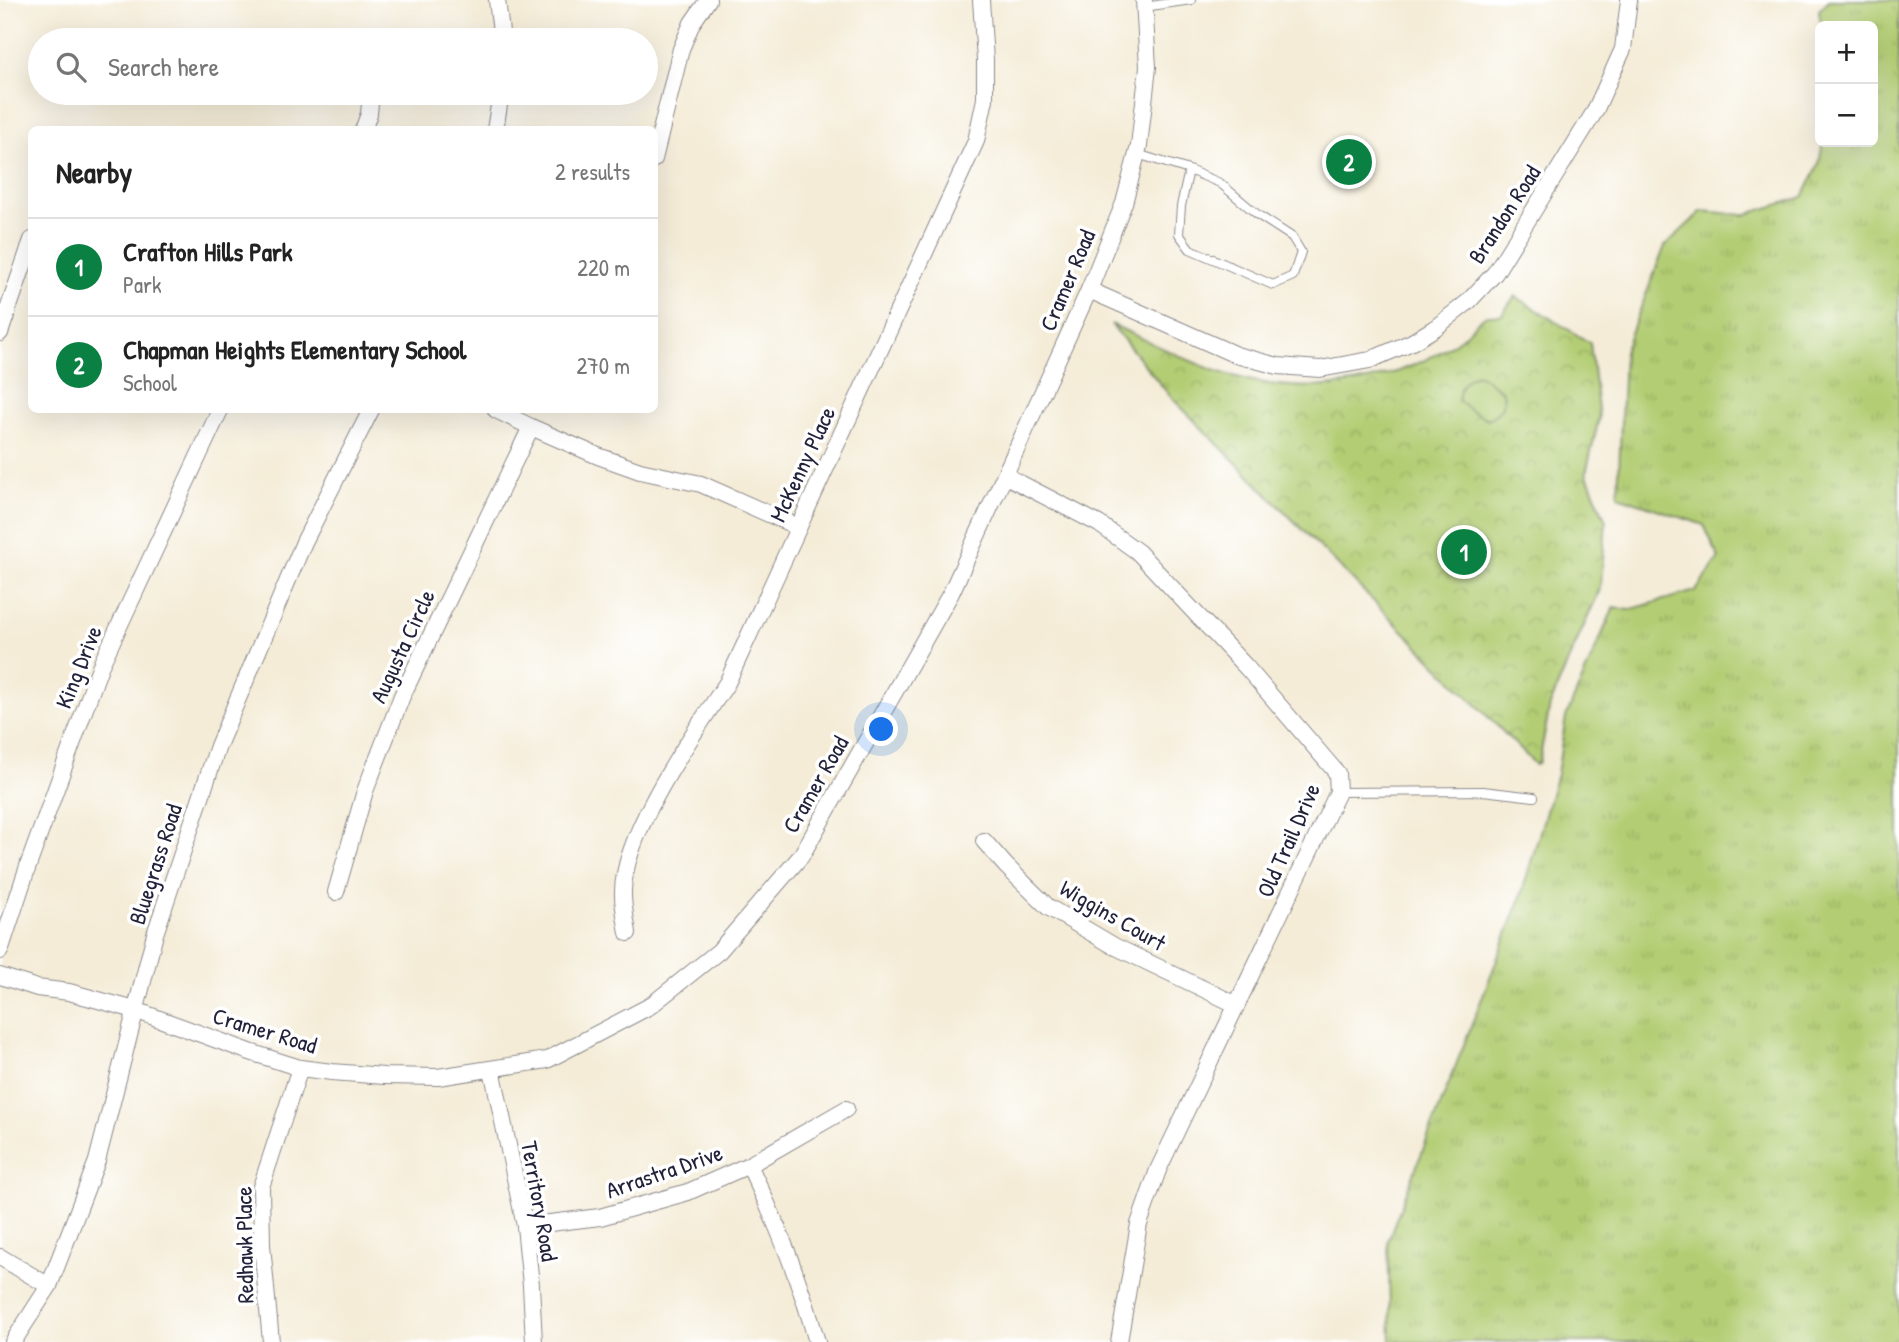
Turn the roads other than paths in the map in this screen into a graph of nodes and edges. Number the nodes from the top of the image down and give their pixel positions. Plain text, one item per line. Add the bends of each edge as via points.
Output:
1 (497, 0) edge
2 (708, 0) edge
3 (981, 0) edge
4 (1191, 0) edge
5 (1629, 0) edge
6 (1144, 4) edge
7 (500, 28) edge
8 (370, 105) edge
9 (500, 105) edge
10 (364, 126) edge
11 (496, 126) edge
12 (658, 143) edge
13 (1137, 154) junction
14 (1189, 170) junction
15 (28, 252) edge
16 (1089, 290) junction
17 (0, 334) edge
18 (219, 413) edge
19 (369, 413) edge
20 (502, 413) edge
21 (531, 427) junction
22 (1006, 476) junction
23 (798, 527) junction
24 (1338, 792) junction
25 (1534, 797) dead end
26 (984, 841) dead end
27 (336, 892) dead end
28 (628, 933) dead end
29 (0, 951) edge
30 (0, 976) edge
31 (1237, 1005) junction
32 (135, 1010) junction
33 (300, 1068) junction
34 (492, 1069) junction
35 (846, 1109) dead end
36 (749, 1165) junction
37 (525, 1226) junction
38 (0, 1256) edge
39 (49, 1286) junction
40 (13, 1342) edge
41 (271, 1342) edge
42 (534, 1342) edge
43 (817, 1342) edge
44 (1119, 1342) edge

1 - 7 street
2 - 12 street via 681,49
3 - 23 street, McKenny Place via 985,100 976,141
4 - 6 lane
5 - 16 street, Brandon Road via 1623,49 1595,111 1495,273 1468,302 1412,342 1370,360 1320,369 1278,366 1236,355
6 - 13 street, Cramer Road via 1148,67
8 - 10 street
9 - 11 street
13 - 14 lane
13 - 16 street, Cramer Road via 1124,203
14 - 14 lane via 1179,234 1190,249 1273,285 1293,276 1301,252 1292,237 1220,183
15 - 17 street
16 - 22 street, Cramer Road
18 - 29 street, King Drive via 100,667
19 - 32 street, Bluegrass Road via 304,542 218,746 155,934
20 - 21 street
21 - 23 street via 640,471 701,484
21 - 27 street, Augusta Circle via 402,696 365,791
22 - 24 street, Old Trail Drive via 1099,524 1138,552 1327,760 1336,773
22 - 34 street, Cramer Road via 951,593 801,856 719,951 650,1006 559,1054
23 - 28 street, McKenny Place via 727,682 643,820 627,864 623,894
24 - 25 lane via 1483,790
24 - 31 street, Old Trail Drive
26 - 31 street, Wiggins Court via 1048,906 1114,946
30 - 32 street, Cramer Road
31 - 44 street, Old Trail Drive via 1158,1170 1139,1224
32 - 33 street, Cramer Road
32 - 39 street, Bluegrass Road via 97,1161
33 - 34 street, Cramer Road via 438,1077
33 - 41 street, Redhawk Place via 261,1186
34 - 37 street, Territory Road
35 - 36 street, Arrastra Drive
36 - 37 street, Arrastra Drive via 688,1192 600,1217
36 - 43 street via 771,1210
37 - 42 street, Territory Road
38 - 39 street
39 - 40 street, Bluegrass Road

